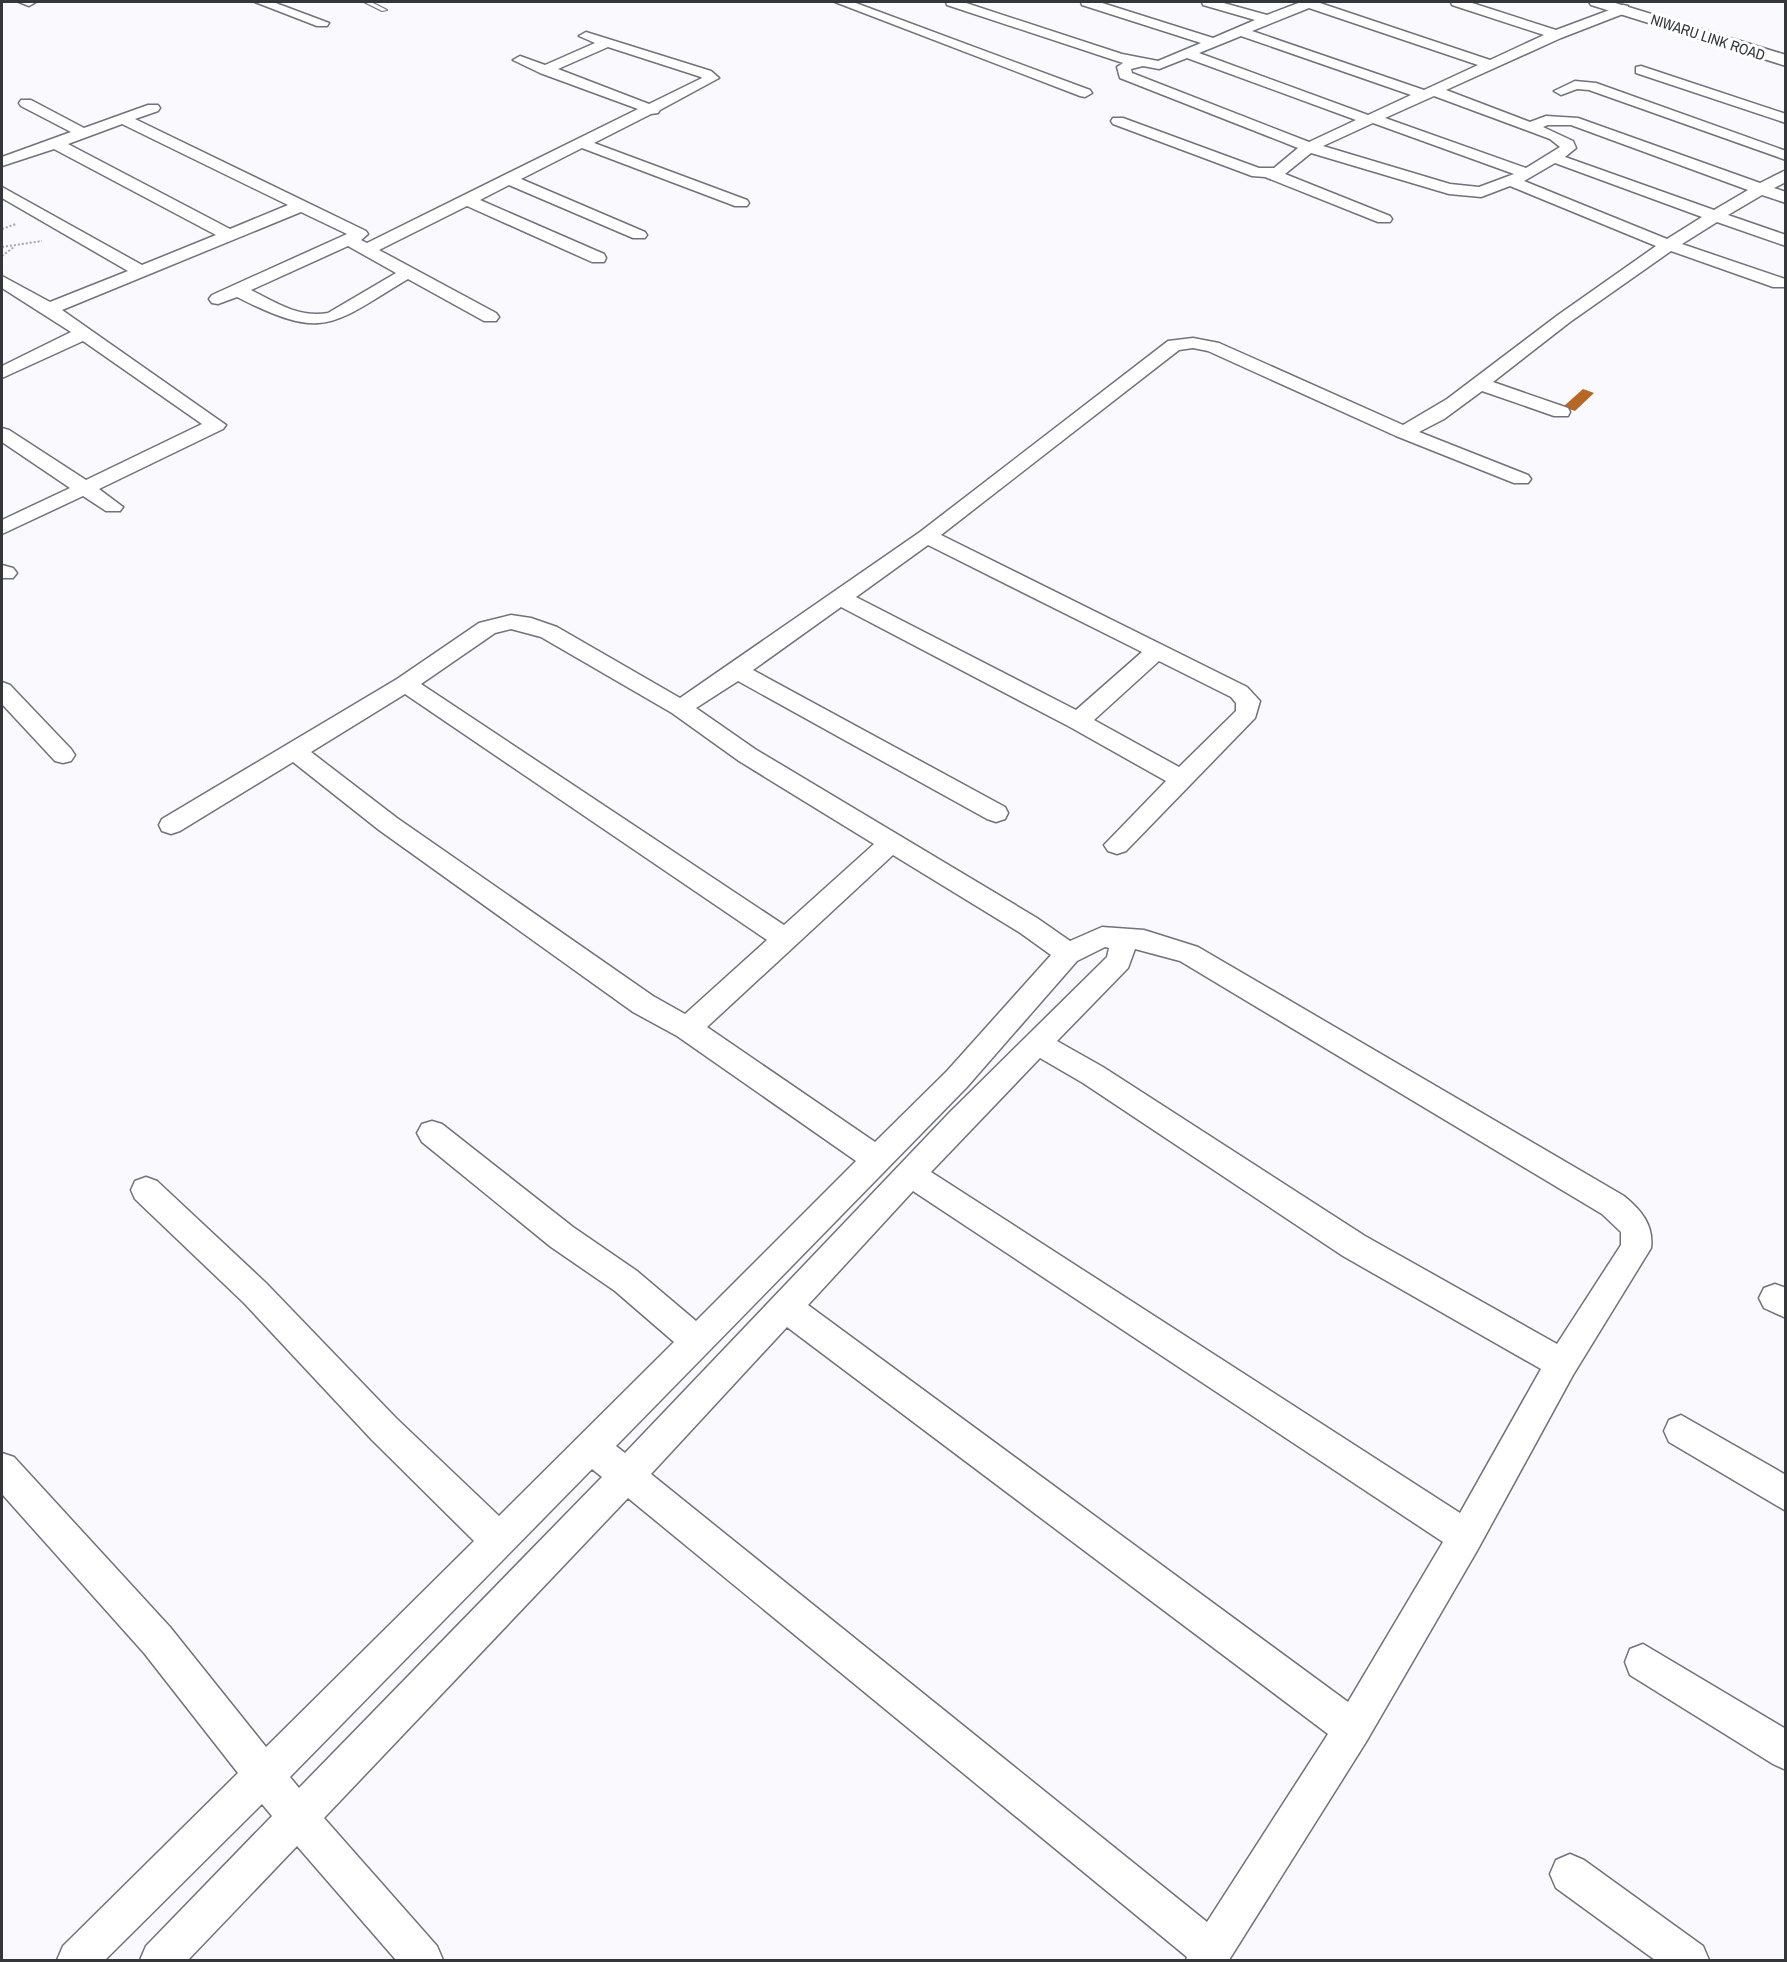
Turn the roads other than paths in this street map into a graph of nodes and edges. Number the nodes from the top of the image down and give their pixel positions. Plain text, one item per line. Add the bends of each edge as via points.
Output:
1 (262, 2) edge
2 (367, 2) edge
3 (842, 2) edge
4 (952, 2) edge
5 (1086, 2) edge
6 (1208, 2) edge
7 (1310, 2) edge
8 (1457, 2) edge
9 (1596, 2) edge
10 (892, 5) dead end
11 (1623, 9) junction
12 (384, 10) dead end
13 (874, 12) junction
14 (1268, 20) junction
15 (322, 22) dead end
16 (1239, 31) junction
17 (1556, 35) junction
18 (586, 36) dead end
19 (1212, 42) junction
20 (607, 43) junction
21 (1186, 53) junction
22 (1783, 58) edge
23 (520, 60) dead end
24 (1140, 63) junction
25 (1492, 65) junction
26 (1641, 69) dead end
27 (545, 70) junction
28 (1560, 92) dead end
29 (1085, 93) dead end
30 (1430, 93) junction
31 (26, 103) dead end
32 (153, 108) dead end
33 (653, 110) junction
34 (123, 119) junction
35 (1371, 119) junction
36 (1785, 119) edge
37 (1118, 121) dead end
38 (1530, 127) junction
39 (83, 133) junction
40 (55, 143) junction
41 (584, 144) junction
42 (1309, 147) junction
43 (1785, 156) edge
44 (1554, 158) junction
45 (2, 162) edge
46 (1270, 174) junction
47 (1528, 174) junction
48 (1785, 175) edge
49 (508, 179) junction
50 (1508, 180) junction
51 (1759, 189) junction
52 (2, 192) edge
53 (1785, 198) edge
54 (465, 199) junction
55 (741, 203) dead end
56 (301, 206) junction
57 (1715, 217) junction
58 (1384, 219) dead end
59 (639, 235) dead end
60 (229, 236) junction
61 (348, 240) junction
62 (1785, 241) edge
63 (1668, 245) junction
64 (368, 249) junction
65 (598, 258) dead end
66 (141, 271) junction
67 (409, 272) junction
68 (2, 280) edge
69 (1779, 283) dead end
70 (237, 290) junction
71 (218, 299) dead end
72 (49, 309) junction
73 (490, 317) dead end
74 (84, 333) junction
75 (2, 373) edge
76 (1477, 383) junction
77 (1561, 412) dead end
78 (1403, 432) junction
79 (2, 434) edge
80 (1521, 479) dead end
81 (84, 489) junction
82 (113, 507) dead end
83 (2, 528) edge
84 (927, 536) junction
85 (841, 598) junction
86 (1157, 651) junction
87 (737, 671) junction
88 (405, 684) junction
89 (2, 690) edge
90 (680, 708) junction
91 (1078, 721) junction
92 (294, 751) junction
93 (63, 755) dead end
94 (1180, 778) junction
95 (996, 813) dead end
96 (171, 825) dead end
97 (892, 842) junction
98 (1117, 845) dead end
99 (785, 939) junction
100 (1114, 941) junction
101 (1068, 954) junction
102 (687, 1028) junction
103 (1039, 1044) junction
104 (432, 1133) dead end
105 (877, 1159) junction
106 (912, 1175) junction
107 (146, 1190) dead end
108 (786, 1307) junction
109 (696, 1341) junction
110 (1562, 1365) junction
111 (1681, 1431) dead end
112 (591, 1447) junction
113 (2, 1469) edge
114 (626, 1476) junction
115 (1785, 1494) edge
116 (1466, 1537) junction
117 (498, 1540) junction
118 (1643, 1662) dead end
119 (1353, 1729) junction
120 (1785, 1751) edge
121 (264, 1774) junction
122 (298, 1818) junction
123 (1570, 1874) dead end
124 (1208, 1956) edge
125 (76, 1960) edge
126 (160, 1960) edge
127 (423, 1960) edge
128 (1689, 1960) edge

1 - 15 street
2 - 12 lane
3 - 13 street
4 - 24 street
5 - 19 street
6 - 14 street
7 - 14 street
7 - 25 street
8 - 17 street
9 - 11 street, NIWARU LINK ROAD
10 - 13 street
11 - 17 street
11 - 22 street, NIWARU LINK ROAD
13 - 29 street
14 - 16 street
16 - 19 street
16 - 30 street
17 - 25 street
18 - 20 street
19 - 21 street
20 - 27 street
20 - 33 street via 711,76 710,82
21 - 24 street via 1159,65
21 - 35 street
23 - 27 street
24 - 42 street via 1124,67 1125,75
25 - 30 street
26 - 36 street
27 - 33 street
28 - 43 street via 1575,86 1592,86
30 - 35 street
30 - 38 street
31 - 39 street
32 - 34 street
33 - 41 street
34 - 39 street
34 - 56 street
35 - 42 street
35 - 47 street
37 - 46 street via 1248,170
38 - 44 street via 1568,144
38 - 51 street via 1546,120 1573,121
39 - 40 street
40 - 45 street
40 - 60 street
41 - 49 street
41 - 55 street
42 - 46 street
42 - 50 street via 1449,189 1481,192
44 - 47 street
44 - 57 street
46 - 58 street
47 - 50 street
48 - 51 street
49 - 54 street
49 - 59 street
50 - 63 street
51 - 53 street
51 - 57 street
52 - 66 street
54 - 64 street
54 - 65 street
56 - 60 street
56 - 61 street via 360,234
57 - 62 street
57 - 63 street
60 - 66 street
61 - 64 street
61 - 70 street
63 - 69 street
63 - 76 street
64 - 67 street
66 - 72 street
67 - 70 street via 333,317 319,321 298,319
67 - 73 street
68 - 72 street
70 - 71 street
72 - 74 street
74 - 75 street
74 - 81 street via 216,425
76 - 77 street
76 - 78 street
78 - 80 street
78 - 84 street via 1213,346 1174,345
79 - 81 street
81 - 82 street
81 - 83 street
84 - 85 street
84 - 86 street
85 - 87 street
85 - 91 street
86 - 91 street
86 - 94 street via 1239,692 1248,701 1246,713
87 - 90 street
87 - 95 street
88 - 90 street via 487,628 511,622 549,632
88 - 92 street
88 - 99 street
89 - 93 street
90 - 97 street via 747,755
91 - 94 street
92 - 96 street
92 - 102 street via 407,837 643,1004
94 - 98 street
97 - 99 street
97 - 101 street
99 - 102 street
100 - 101 street
100 - 103 street via 1119,961
100 - 110 street via 1144,940 1189,954 1613,1204 1635,1223 1636,1248
101 - 105 street via 957,1079
102 - 105 street
103 - 106 street via 960,1121
103 - 110 street via 1093,1075 1354,1246
104 - 109 street via 562,1237 626,1281
105 - 109 street
106 - 108 street
106 - 116 street
107 - 117 street via 247,1285 384,1429
108 - 114 street
108 - 119 street
109 - 112 street
110 - 116 street
111 - 115 street
112 - 114 street
112 - 117 street
113 - 121 street via 157,1640
114 - 122 street
114 - 124 street
116 - 119 street
117 - 121 street
118 - 120 street
119 - 124 street
121 - 122 street
121 - 125 street
122 - 126 street
122 - 127 street
123 - 128 street

